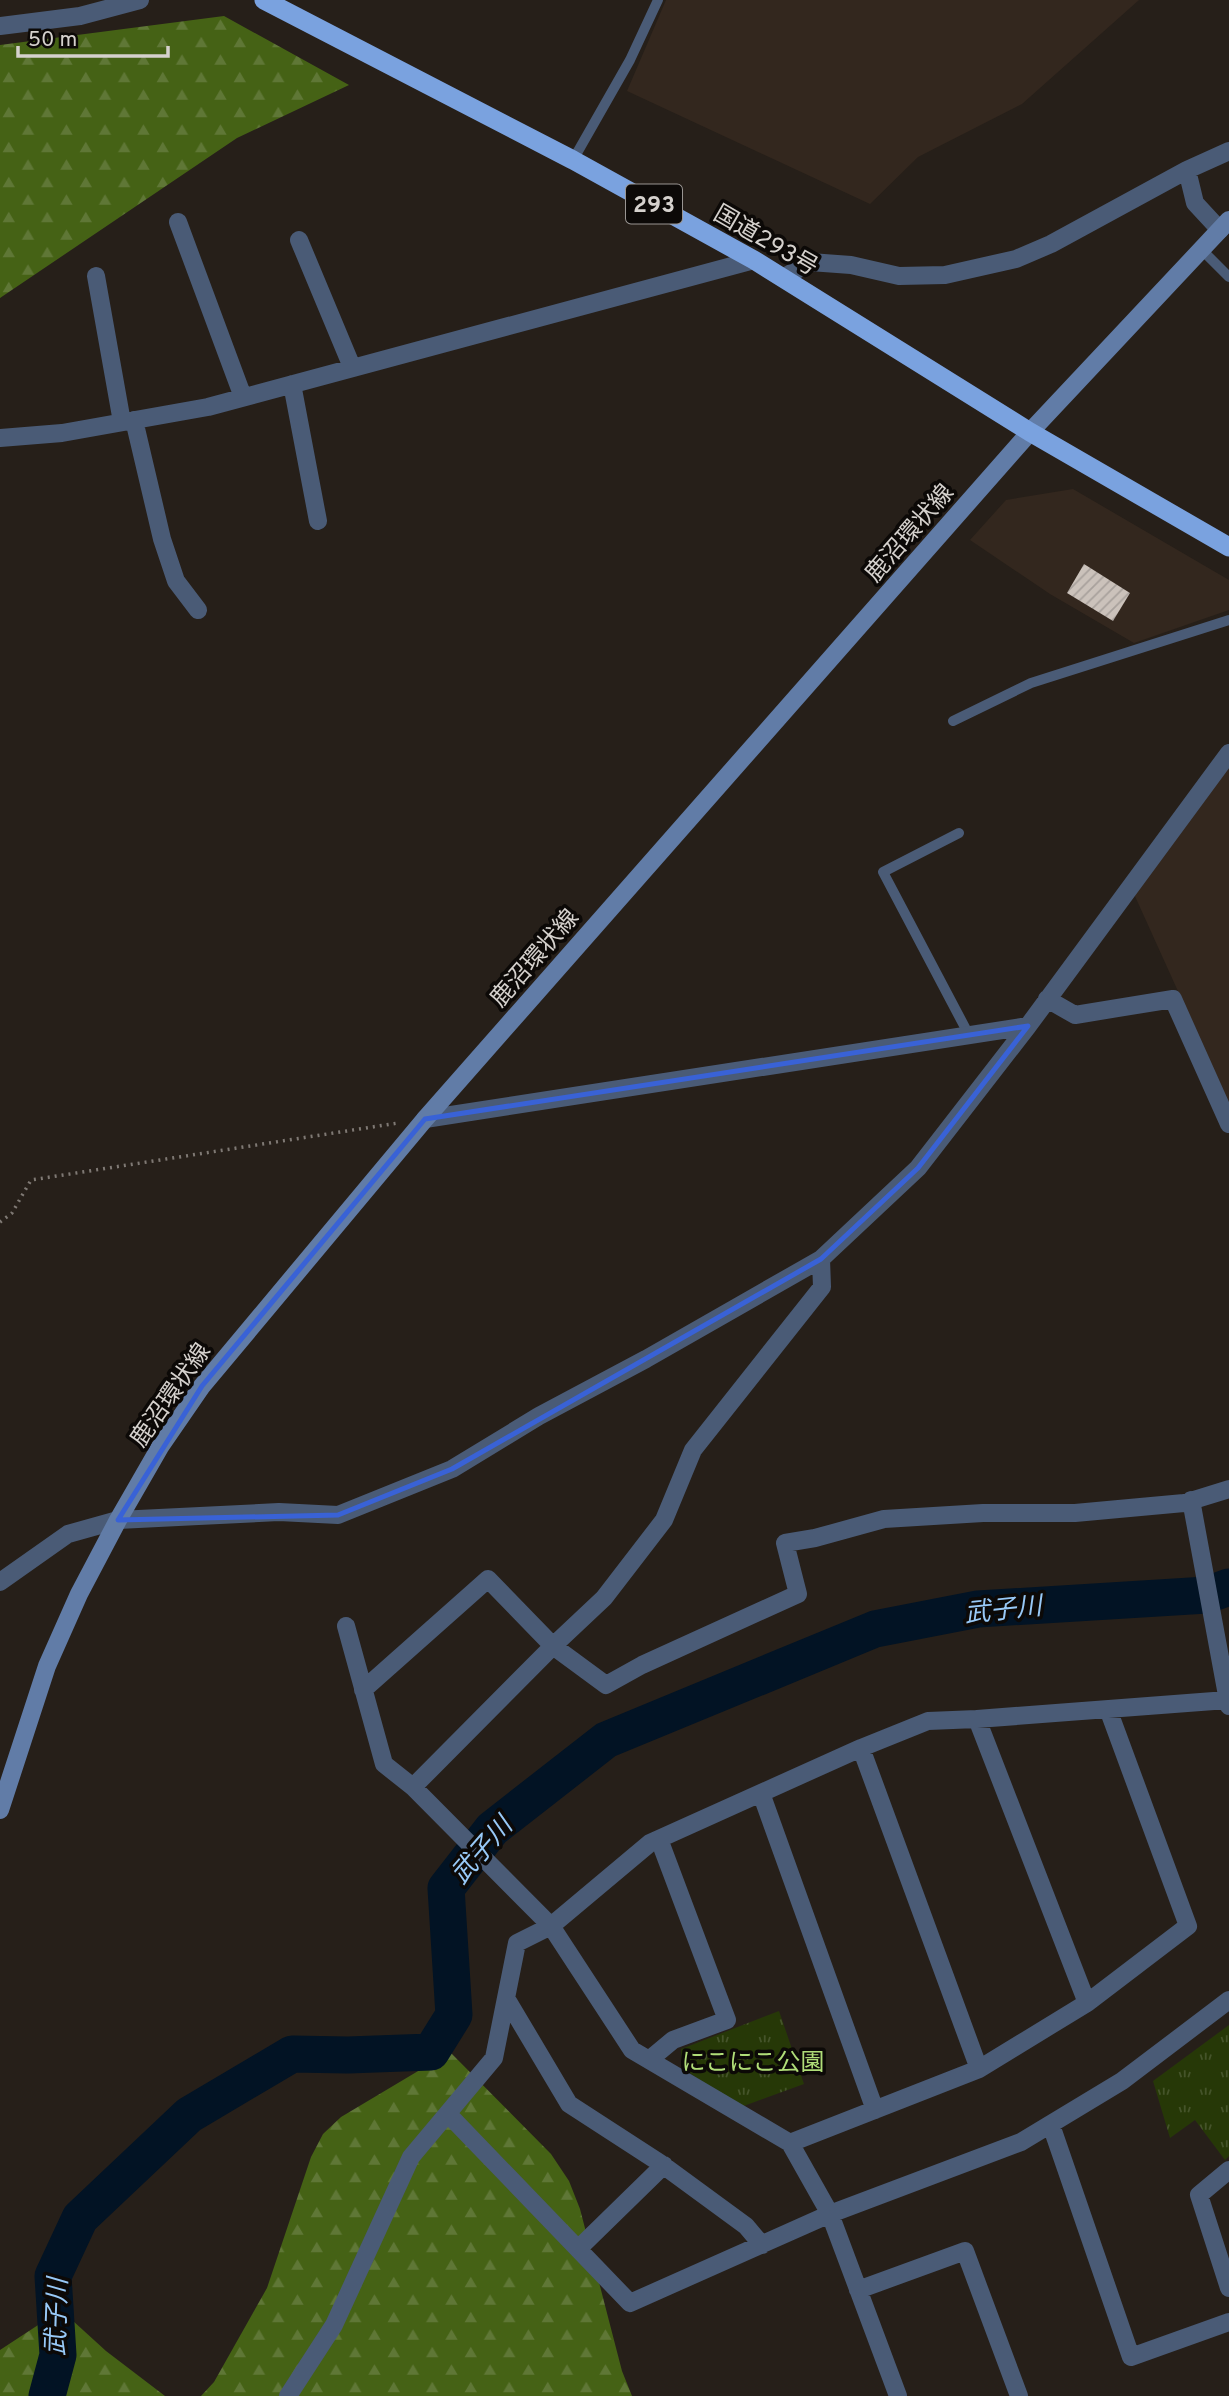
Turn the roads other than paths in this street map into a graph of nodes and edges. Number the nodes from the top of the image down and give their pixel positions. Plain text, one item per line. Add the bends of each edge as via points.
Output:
1 (140, 0) edge
2 (264, 0) edge
3 (659, 0) edge
4 (0, 26) edge
5 (1229, 150) edge
6 (573, 160) junction
7 (1187, 170) junction
8 (178, 222) dead end
9 (1224, 225) edge
10 (299, 240) dead end
11 (1202, 250) junction
12 (754, 260) junction
13 (96, 276) dead end
14 (1229, 277) edge
15 (783, 278) junction
16 (352, 367) junction
17 (292, 384) junction
18 (243, 397) junction
19 (128, 421) junction
20 (1031, 432) junction
21 (0, 438) edge
22 (318, 521) dead end
23 (1229, 547) edge
24 (198, 610) dead end
25 (1229, 620) edge
26 (953, 721) dead end
27 (1229, 753) edge
28 (959, 833) dead end
29 (1047, 999) junction
30 (1028, 1026) junction
31 (969, 1035) junction
32 (425, 1119) junction
33 (1229, 1124) edge
34 (821, 1259) junction
35 (1229, 1489) edge
36 (1191, 1500) junction
37 (118, 1520) junction
38 (0, 1582) edge
39 (346, 1626) dead end
40 (553, 1646) junction
41 (363, 1690) junction
42 (1228, 1703) edge
43 (1108, 1709) junction
44 (977, 1719) junction
45 (861, 1748) junction
46 (413, 1787) junction
47 (761, 1793) junction
48 (0, 1810) edge
49 (659, 1839) junction
50 (551, 1926) junction
51 (506, 1998) junction
52 (1229, 2000) edge
53 (1087, 2003) junction
54 (649, 2060) junction
55 (979, 2069) junction
56 (875, 2110) junction
57 (448, 2114) junction
58 (1051, 2124) junction
59 (790, 2143) junction
60 (664, 2165) junction
61 (1229, 2170) edge
62 (830, 2214) junction
63 (762, 2245) junction
64 (578, 2249) junction
65 (1229, 2288) edge
66 (859, 2290) junction
67 (1229, 2322) edge
68 (288, 2396) edge
69 (898, 2396) edge
70 (1019, 2396) edge

1 - 4 street via 80,16
2 - 6 highway, 国道293号 / 293
3 - 6 lane
5 - 7 street
6 - 12 highway, 国道293号 / 293
7 - 9 street via 1195,203
7 - 15 street via 1051,244 1016,258 945,275 899,276 810,262
8 - 18 street
9 - 11 main road, 鹿沼環状線
10 - 16 street
11 - 14 lane
11 - 20 main road, 鹿沼環状線
12 - 15 highway, 国道293号 / 293
12 - 16 street
13 - 19 street
15 - 20 highway, 国道293号 / 293
16 - 17 street
17 - 18 street
17 - 22 street
18 - 19 street
19 - 21 street
19 - 24 street via 176,580
20 - 23 highway, 国道293号 / 293
20 - 32 main road, 鹿沼環状線
25 - 26 lane via 1031,683
27 - 29 street
28 - 31 lane via 883,872
29 - 30 street
29 - 33 street via 1075,1014 1173,999
30 - 31 street
30 - 34 street via 918,1168
31 - 32 street
32 - 37 main road, 鹿沼環状線 via 202,1386
34 - 37 street via 452,1469 338,1515 279,1512
34 - 40 street via 822,1287 692,1450 664,1520 604,1598
35 - 36 street
36 - 40 street via 1075,1514 884,1519 785,1543 799,1594 606,1685
36 - 42 street
37 - 38 street via 68,1534
37 - 48 main road, 鹿沼環状線 via 47,1666
39 - 41 street
40 - 41 street via 488,1579
40 - 46 street
41 - 46 street via 384,1764
42 - 43 street
43 - 44 street
43 - 53 street via 1188,1926
44 - 45 street via 928,1721
44 - 53 street
45 - 47 street
45 - 55 street
46 - 50 street
47 - 49 street
47 - 56 street
49 - 50 street
49 - 54 street via 727,2020 673,2040
50 - 51 street via 517,1943
50 - 54 street via 632,2050
51 - 57 street via 494,2058
51 - 60 street via 569,2104
52 - 58 street via 1122,2081
53 - 55 street
54 - 59 street
55 - 56 street
56 - 59 street
57 - 64 street
57 - 68 street via 411,2157 334,2325
58 - 62 street via 1021,2143
58 - 67 street via 1131,2357
59 - 62 street
60 - 63 street via 746,2226
60 - 64 street
61 - 65 street via 1199,2195
62 - 63 street
62 - 66 street
63 - 64 street via 630,2303
66 - 69 street
66 - 70 street via 965,2251

